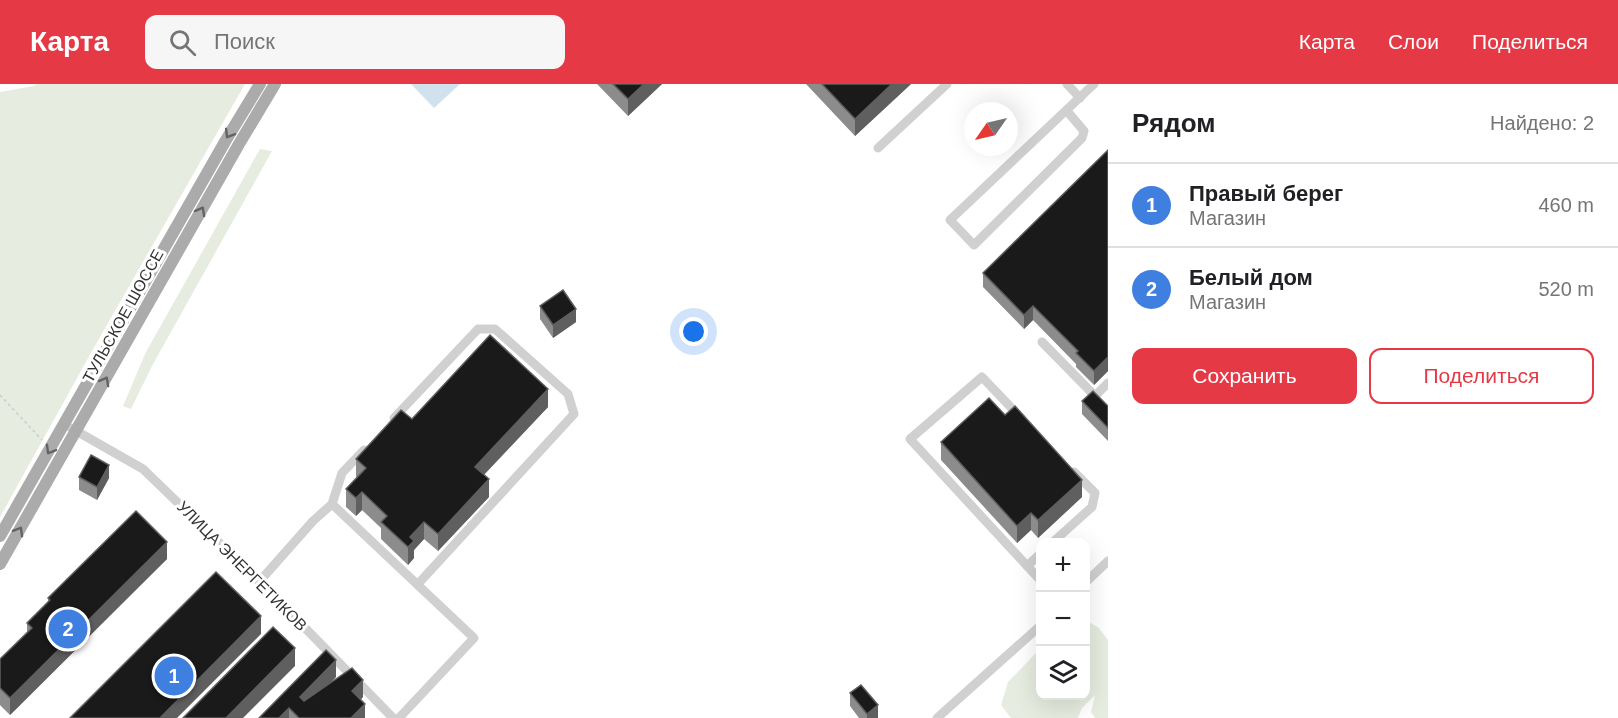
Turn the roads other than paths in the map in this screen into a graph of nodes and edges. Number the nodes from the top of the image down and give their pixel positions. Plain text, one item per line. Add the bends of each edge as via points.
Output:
1 (260, 84) edge
2 (275, 84) edge
3 (946, 84) edge
4 (1067, 84) edge
5 (1094, 84) edge
6 (1080, 98) junction
7 (1067, 111) junction
8 (878, 147) dead end
9 (1042, 342) dead end
10 (1106, 388) edge
11 (390, 422) edge
12 (64, 424) junction
13 (1030, 427) edge
14 (77, 432) junction
15 (374, 439) edge
16 (1070, 468) edge
17 (332, 504) junction
18 (0, 536) edge
19 (1058, 538) edge
20 (1036, 558) edge
21 (1108, 561) edge
22 (0, 564) edge
23 (1027, 566) junction
24 (1036, 575) edge
25 (1090, 578) edge
26 (259, 582) junction
27 (418, 584) junction
28 (1036, 630) edge
29 (393, 717) edge
30 (937, 718) edge

1 -> 12 main road, ТУЛЬСКОЕ ШОССЕ
14 -> 2 main road, ТУЛЬСКОЕ ШОССЕ
3 - 8 street
4 - 6 street
5 - 6 street
6 - 7 street
7 - 7 street via 950,220 974,245 1082,138 1084,131
9 - 10 street via 1095,396
11 - 27 street via 478,329 495,329 568,394 574,414
12 - 14 street, УЛИЦА ЭНЕРГЕТИКОВ
12 -> 18 main road, ТУЛЬСКОЕ ШОССЕ
13 - 23 street via 982,377 910,439
22 -> 14 main road, ТУЛЬСКОЕ ШОССЕ
14 - 26 street, УЛИЦА ЭНЕРГЕТИКОВ via 143,469
15 - 17 street via 342,473
16 - 19 street via 1095,493 1092,507
17 - 26 street
17 - 27 street
20 - 23 street
21 - 25 street
23 - 24 street
26 - 29 street, УЛИЦА ЭНЕРГЕТИКОВ
27 - 29 street via 474,638
28 - 30 street

